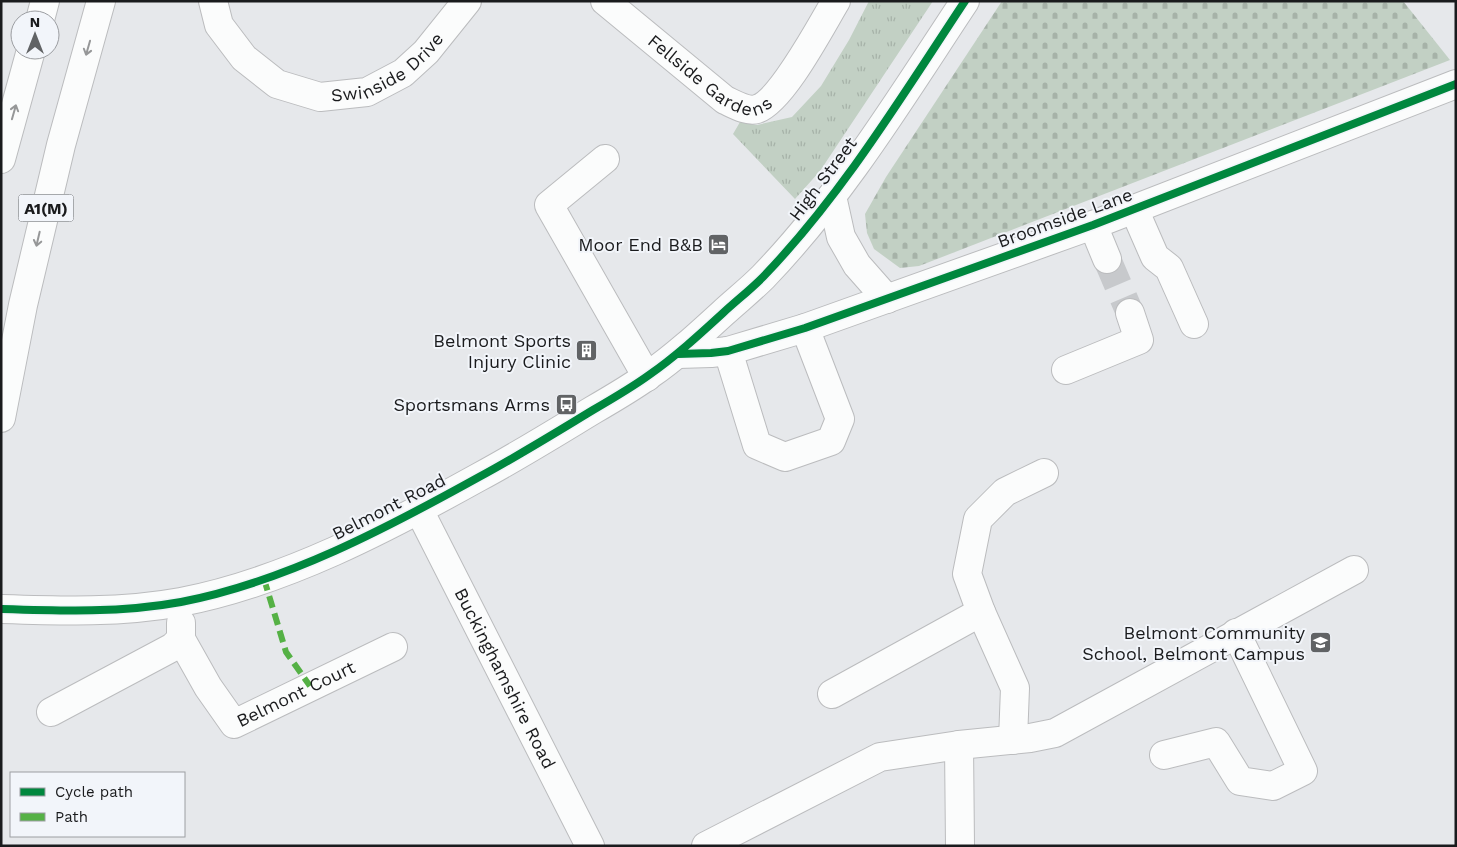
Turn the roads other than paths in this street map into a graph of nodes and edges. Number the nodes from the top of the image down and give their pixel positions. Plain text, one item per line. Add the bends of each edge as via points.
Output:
1 (101, 1) edge
2 (213, 1) edge
3 (467, 1) edge
4 (605, 1) edge
5 (836, 1) edge
6 (965, 1) edge
7 (28, 60) edge
8 (1456, 84) edge
9 (1, 159) edge
10 (605, 159) dead end
11 (832, 196) junction
12 (1134, 209) junction
13 (1093, 225) junction
14 (1107, 259) tunnel mouth
15 (887, 299) junction
16 (1130, 313) tunnel mouth
17 (1194, 324) dead end
18 (805, 328) junction
19 (728, 351) junction
20 (678, 354) junction
21 (1066, 370) dead end
22 (647, 377) junction
23 (1, 418) edge
24 (1044, 473) dead end
25 (419, 510) junction
26 (1354, 570) dead end
27 (181, 602) junction
28 (1, 609) edge
29 (981, 612) junction
30 (1236, 633) junction
31 (181, 639) junction
32 (393, 647) dead end
33 (832, 694) dead end
34 (51, 712) dead end
35 (1013, 740) junction
36 (958, 745) junction
37 (1164, 755) dead end
38 (590, 846) edge
39 (706, 846) edge
40 (960, 846) edge

1 -> 23 main road, A1(M) via 56,164
2 - 3 main road, Swinside Drive via 220,25 244,58 277,84 320,97 367,92 403,73 426,52
4 - 5 main road, Fellside Gardens via 725,100 739,107 757,109 788,80
6 - 11 main road, High Street
9 -> 7 main road
8 - 12 main road, Broomside Lane
10 - 22 main road via 549,205
11 - 15 main road via 841,237 857,265
11 - 20 main road, High Street via 762,278
12 - 13 main road, Broomside Lane
12 - 17 main road via 1155,257 1169,268
13 - 14 main road
13 - 15 main road, Broomside Lane
15 - 18 main road, Broomside Lane
16 - 21 main road via 1139,340
18 - 19 main road, Broomside Lane
18 - 19 main road via 840,419 831,441 785,458 757,445
19 - 20 main road, Broomside Lane
20 - 22 main road, Belmont Road
22 - 25 main road, Belmont Road via 524,452
24 - 29 main road via 1005,492 978,519 967,574
25 - 27 main road, Belmont Road via 342,548 227,591
25 - 38 main road, Buckinghamshire Road
26 - 30 main road
27 - 28 main road, Belmont Road via 83,611
27 - 31 main road
29 - 33 main road
29 - 35 main road via 1015,688
30 - 35 main road via 1054,733
30 - 37 main road via 1303,771 1273,786 1240,781 1216,742
31 - 32 main road, Belmont Court via 234,724
31 - 34 main road via 173,647
35 - 36 main road
36 - 39 main road via 880,757
36 - 40 main road

